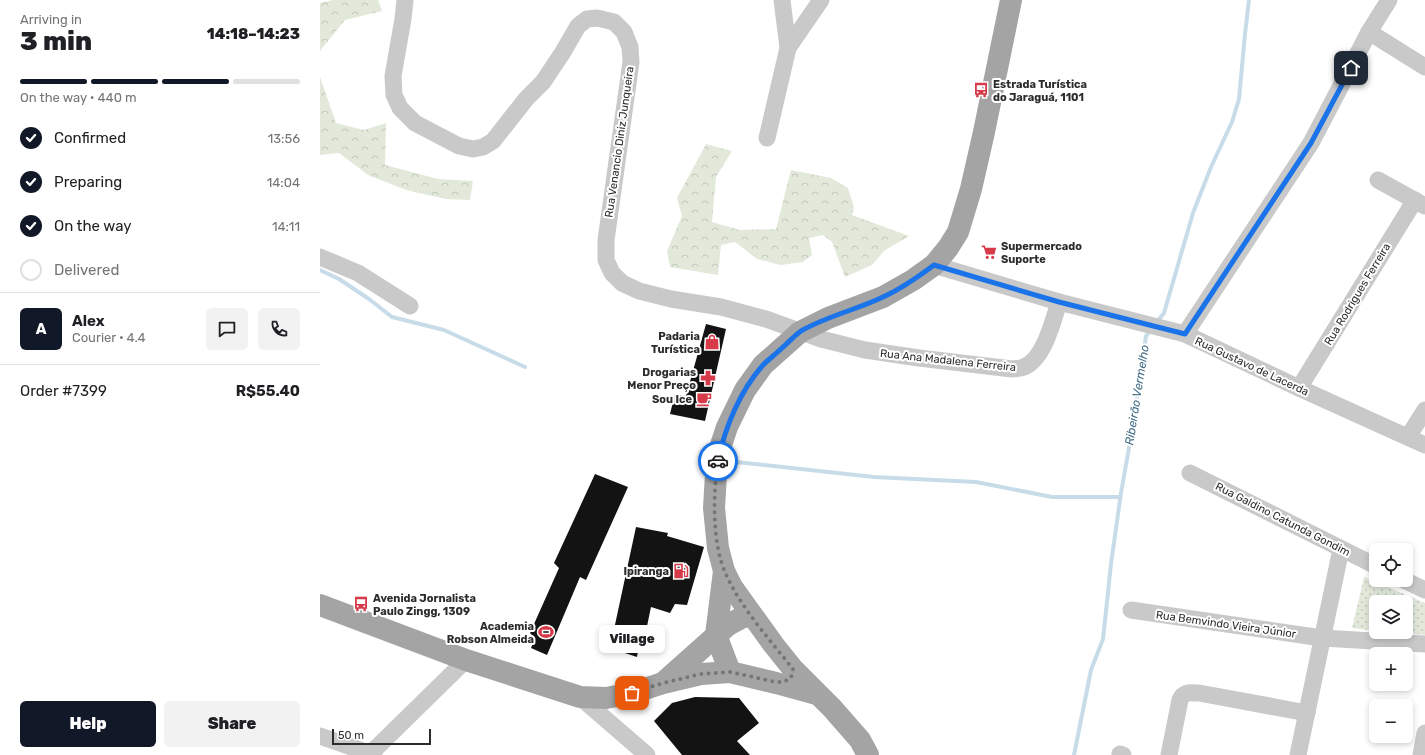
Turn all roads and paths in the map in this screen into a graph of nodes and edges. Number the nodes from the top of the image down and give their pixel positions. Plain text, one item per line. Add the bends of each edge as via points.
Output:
1 (405, 0) edge
2 (782, 0) edge
3 (821, 0) edge
4 (1011, 0) edge
5 (1389, 0) edge
6 (1369, 32) junction
7 (788, 48) junction
8 (1425, 67) edge
9 (767, 138) dead end
10 (1378, 180) dead end
11 (1420, 203) edge
12 (320, 257) edge
13 (934, 265) junction
14 (1059, 302) junction
15 (410, 306) dead end
16 (800, 332) junction
17 (1180, 332) junction
18 (1299, 388) junction
19 (1425, 410) edge
20 (1408, 437) junction
21 (1425, 445) edge
22 (1190, 473) dead end
23 (1341, 549) junction
24 (1369, 563) edge
25 (724, 571) junction
26 (1413, 584) edge
27 (1425, 590) edge
28 (320, 605) edge
29 (1131, 610) dead end
30 (751, 615) junction
31 (716, 635) junction
32 (1322, 638) junction
33 (1425, 644) edge
34 (466, 660) junction
35 (793, 669) junction
36 (730, 672) junction
37 (776, 682) junction
38 (663, 683) junction
39 (819, 695) junction
40 (580, 697) junction
41 (1307, 713) junction
42 (1425, 732) edge
43 (320, 736) edge
44 (1120, 754) edge
45 (371, 755) edge
46 (647, 755) edge
47 (868, 755) edge
48 (1123, 755) edge
49 (1169, 755) edge
50 (1298, 755) edge
51 (1421, 755) edge

1 - 16 street, Rua Venancio Diniz Junqueira via 393,76 394,94 400,108 415,123 459,146 473,149 493,141 543,82 578,26 587,20 597,18 614,22 624,32 630,47 631,62 606,240 606,260 612,273 622,283 639,291 766,318
2 - 7 street
3 - 7 street
4 - 13 main road via 971,189 958,232
5 - 6 street
6 - 8 street
6 - 17 street via 1311,143
7 - 9 street
10 - 11 street
11 - 18 street, Rua Rodrigues Ferreira
12 - 15 street via 358,273
13 - 14 street, Rua Gustavo de Lacerda
13 - 16 main road via 883,297 828,318
14 - 16 street, Rua Ana Madalena Ferreira via 1041,351 1024,367 1012,369 865,350
14 - 17 street, Rua Gustavo de Lacerda
16 - 25 main road via 763,365 745,390 723,439 716,474 714,508 718,548
17 - 18 street, Rua Gustavo de Lacerda
18 - 20 street, Rua Gustavo de Lacerda
19 - 20 street
20 - 21 street, Rua Gustavo de Lacerda
22 - 23 street, Rua Galdino Catunda Gondim
23 - 24 street, Rua Galdino Catunda Gondim
23 - 32 street
25 - 30 main road
25 - 31 main road
26 - 27 street
28 - 34 main road
29 - 32 street, Rua Bemvindo Vieira Júnior
30 - 31 main road via 728,625
30 - 35 main road
31 - 36 main road
31 - 38 main road
32 - 33 street, Rua Bemvindo Vieira Júnior
32 - 41 street
34 - 40 main road
34 - 45 street
35 - 37 main road via 789,679
35 - 39 main road
36 - 37 main road
36 - 38 main road via 701,674
37 - 39 main road
38 - 40 main road via 606,698
39 - 47 main road via 860,740
40 - 46 street
41 - 49 street via 1186,693 1180,700
41 - 50 street
42 - 51 street
43 - 45 street
44 - 48 street

